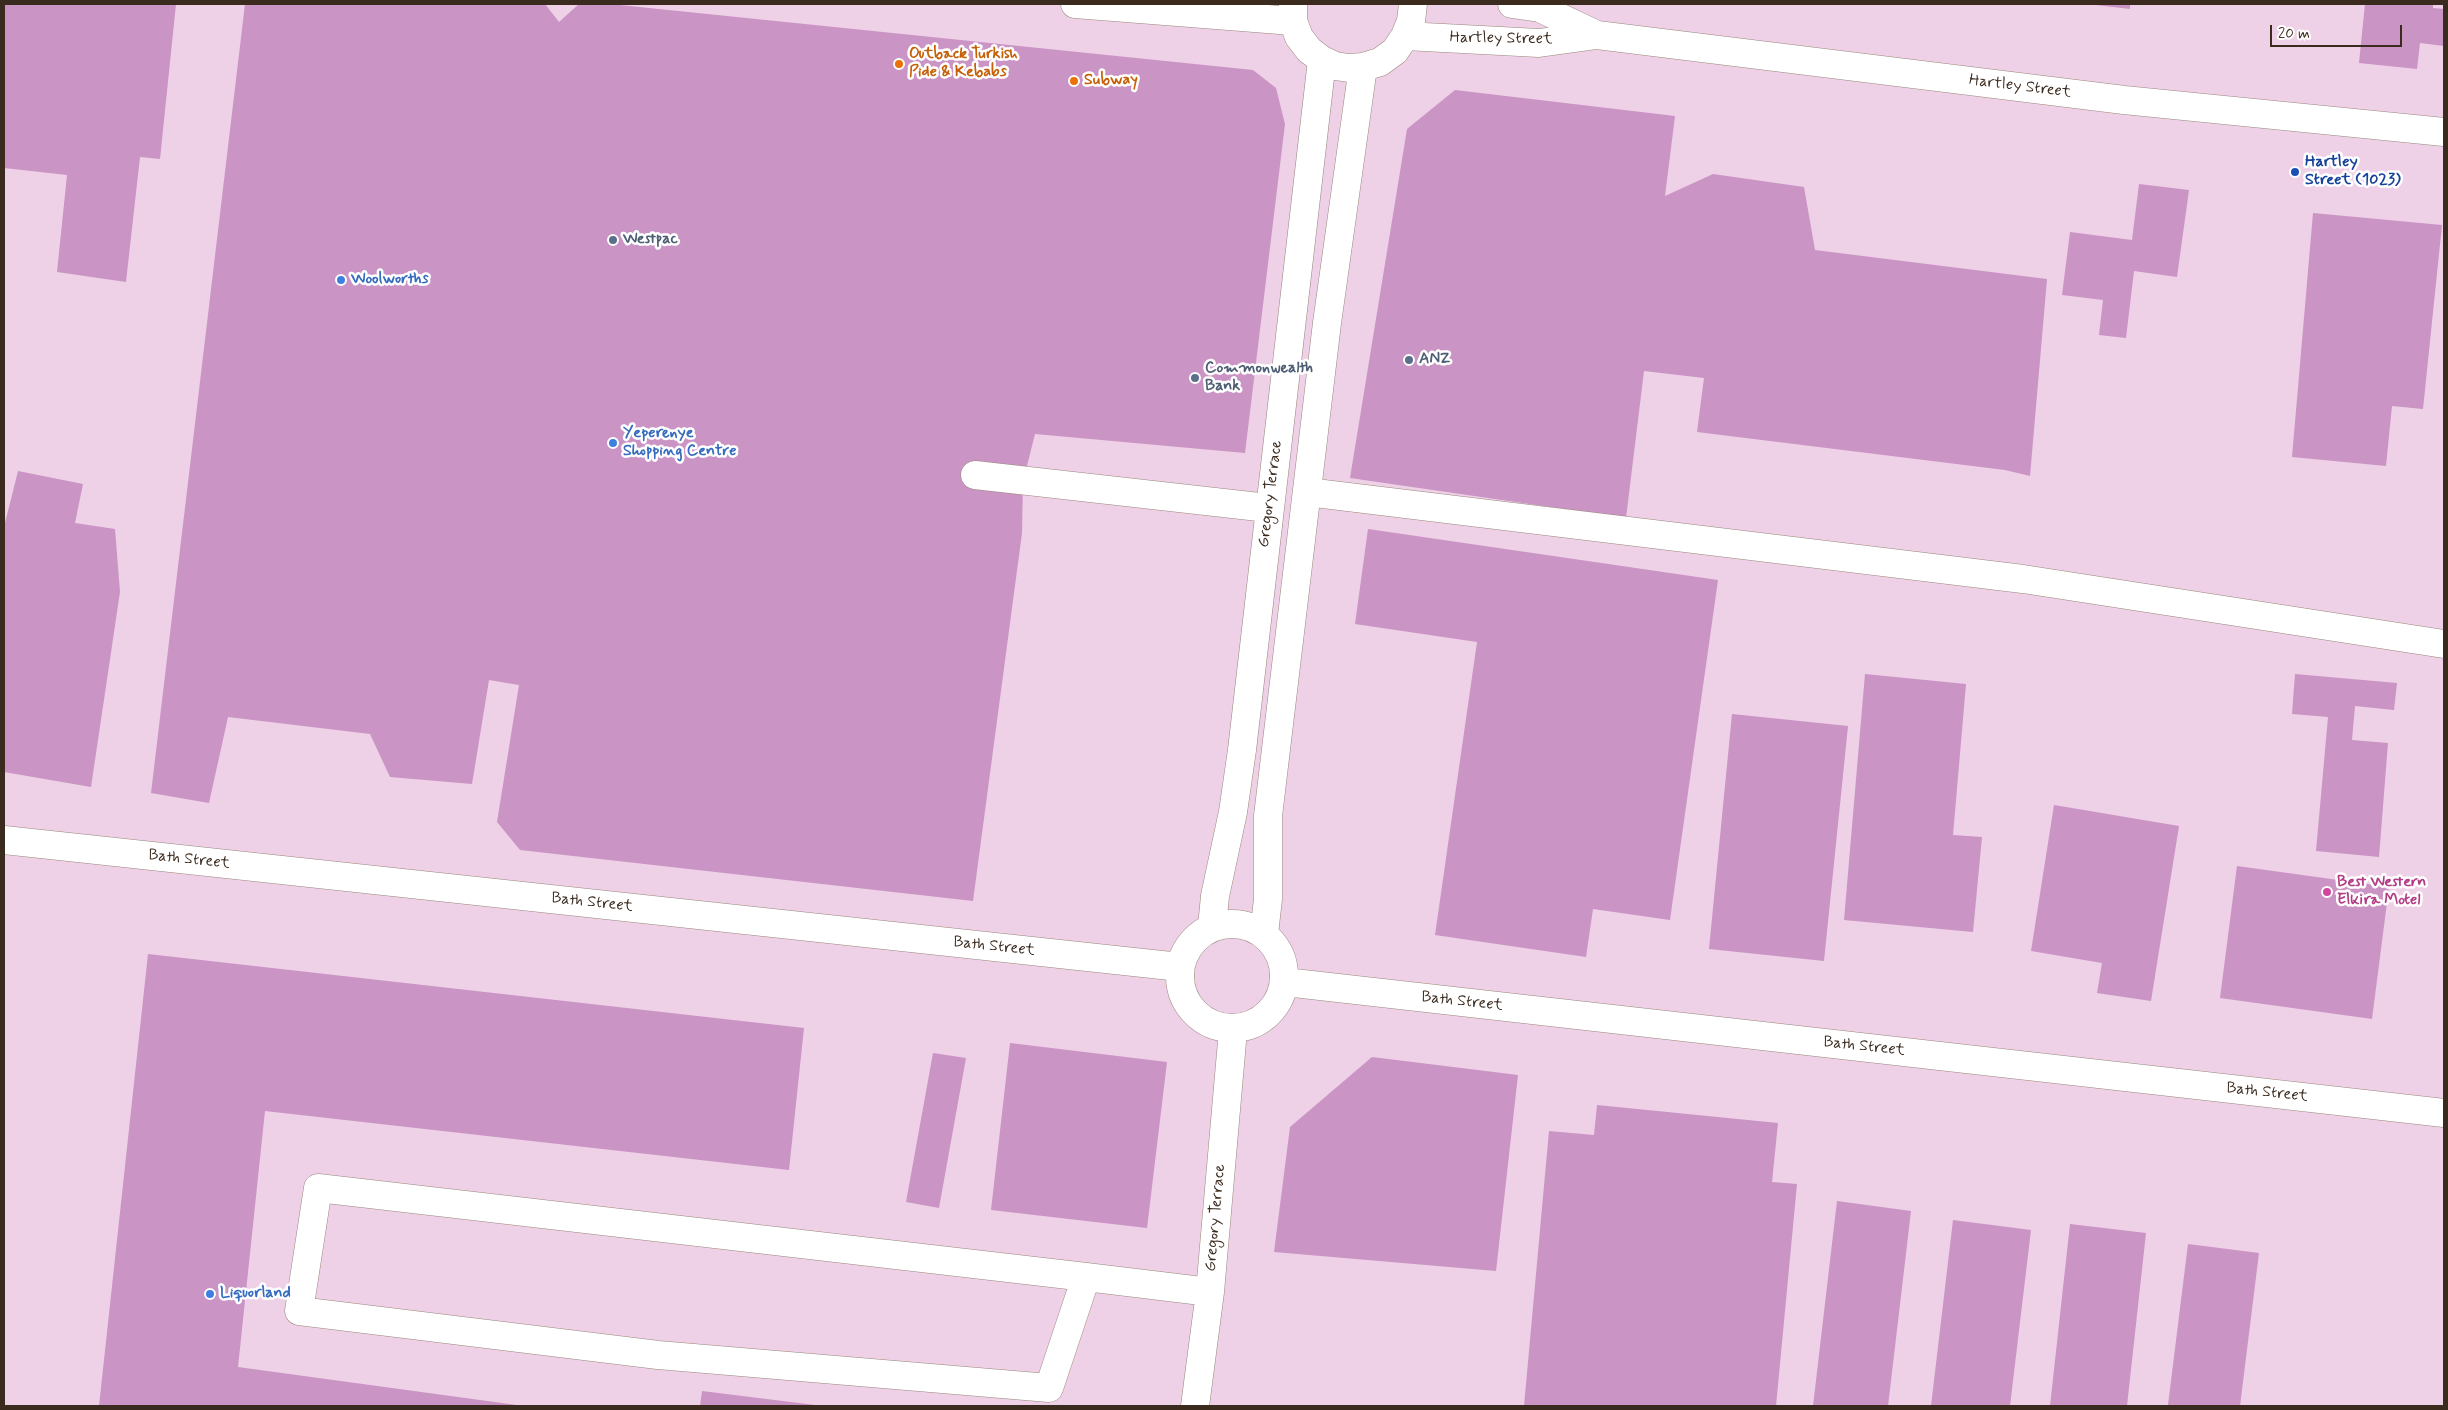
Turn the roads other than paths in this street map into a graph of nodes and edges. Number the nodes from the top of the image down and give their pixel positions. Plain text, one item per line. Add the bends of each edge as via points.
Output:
1 (1075, 4) edge
2 (1413, 4) edge
3 (1512, 4) edge
4 (1293, 12) edge
5 (1597, 35) junction
6 (1406, 36) junction
7 (1322, 60) junction
8 (1363, 67) junction
9 (2444, 132) edge
10 (974, 475) dead end
11 (1306, 492) junction
12 (1268, 508) junction
13 (2444, 644) edge
14 (4, 840) edge
15 (1212, 927) junction
16 (1264, 934) junction
17 (1180, 968) junction
18 (1284, 982) junction
19 (1233, 1030) junction
20 (2444, 1113) edge
21 (1086, 1277) junction
22 (1210, 1292) junction
23 (1195, 1406) edge

1 - 4 street
2 - 6 street
3 - 5 street, Hartley Street via 1540,8
4 - 7 street via 1299,37
5 - 6 street, Hartley Street via 1539,43
5 - 9 street, Hartley Street via 2124,100
6 - 8 street via 1395,51 1380,62
7 - 8 street via 1349,68
7 - 12 street, Gregory Terrace
8 - 11 street
10 - 12 street
11 - 13 street via 2023,579
11 - 16 street via 1268,816 1268,899
12 - 15 street, Gregory Terrace via 1234,812 1215,896
14 - 17 street, Bath Street
15 - 16 street via 1247,926
15 - 17 street via 1186,951
16 - 18 street via 1276,947 1283,964
17 - 19 street via 1180,986 1187,1004 1199,1017 1215,1026
18 - 19 street via 1279,1000 1268,1016 1252,1026
18 - 20 street, Bath Street
19 - 22 street, Gregory Terrace
21 - 21 street via 1049,1388 658,1355 299,1311 318,1188
21 - 22 street
22 - 23 street, Gregory Terrace

